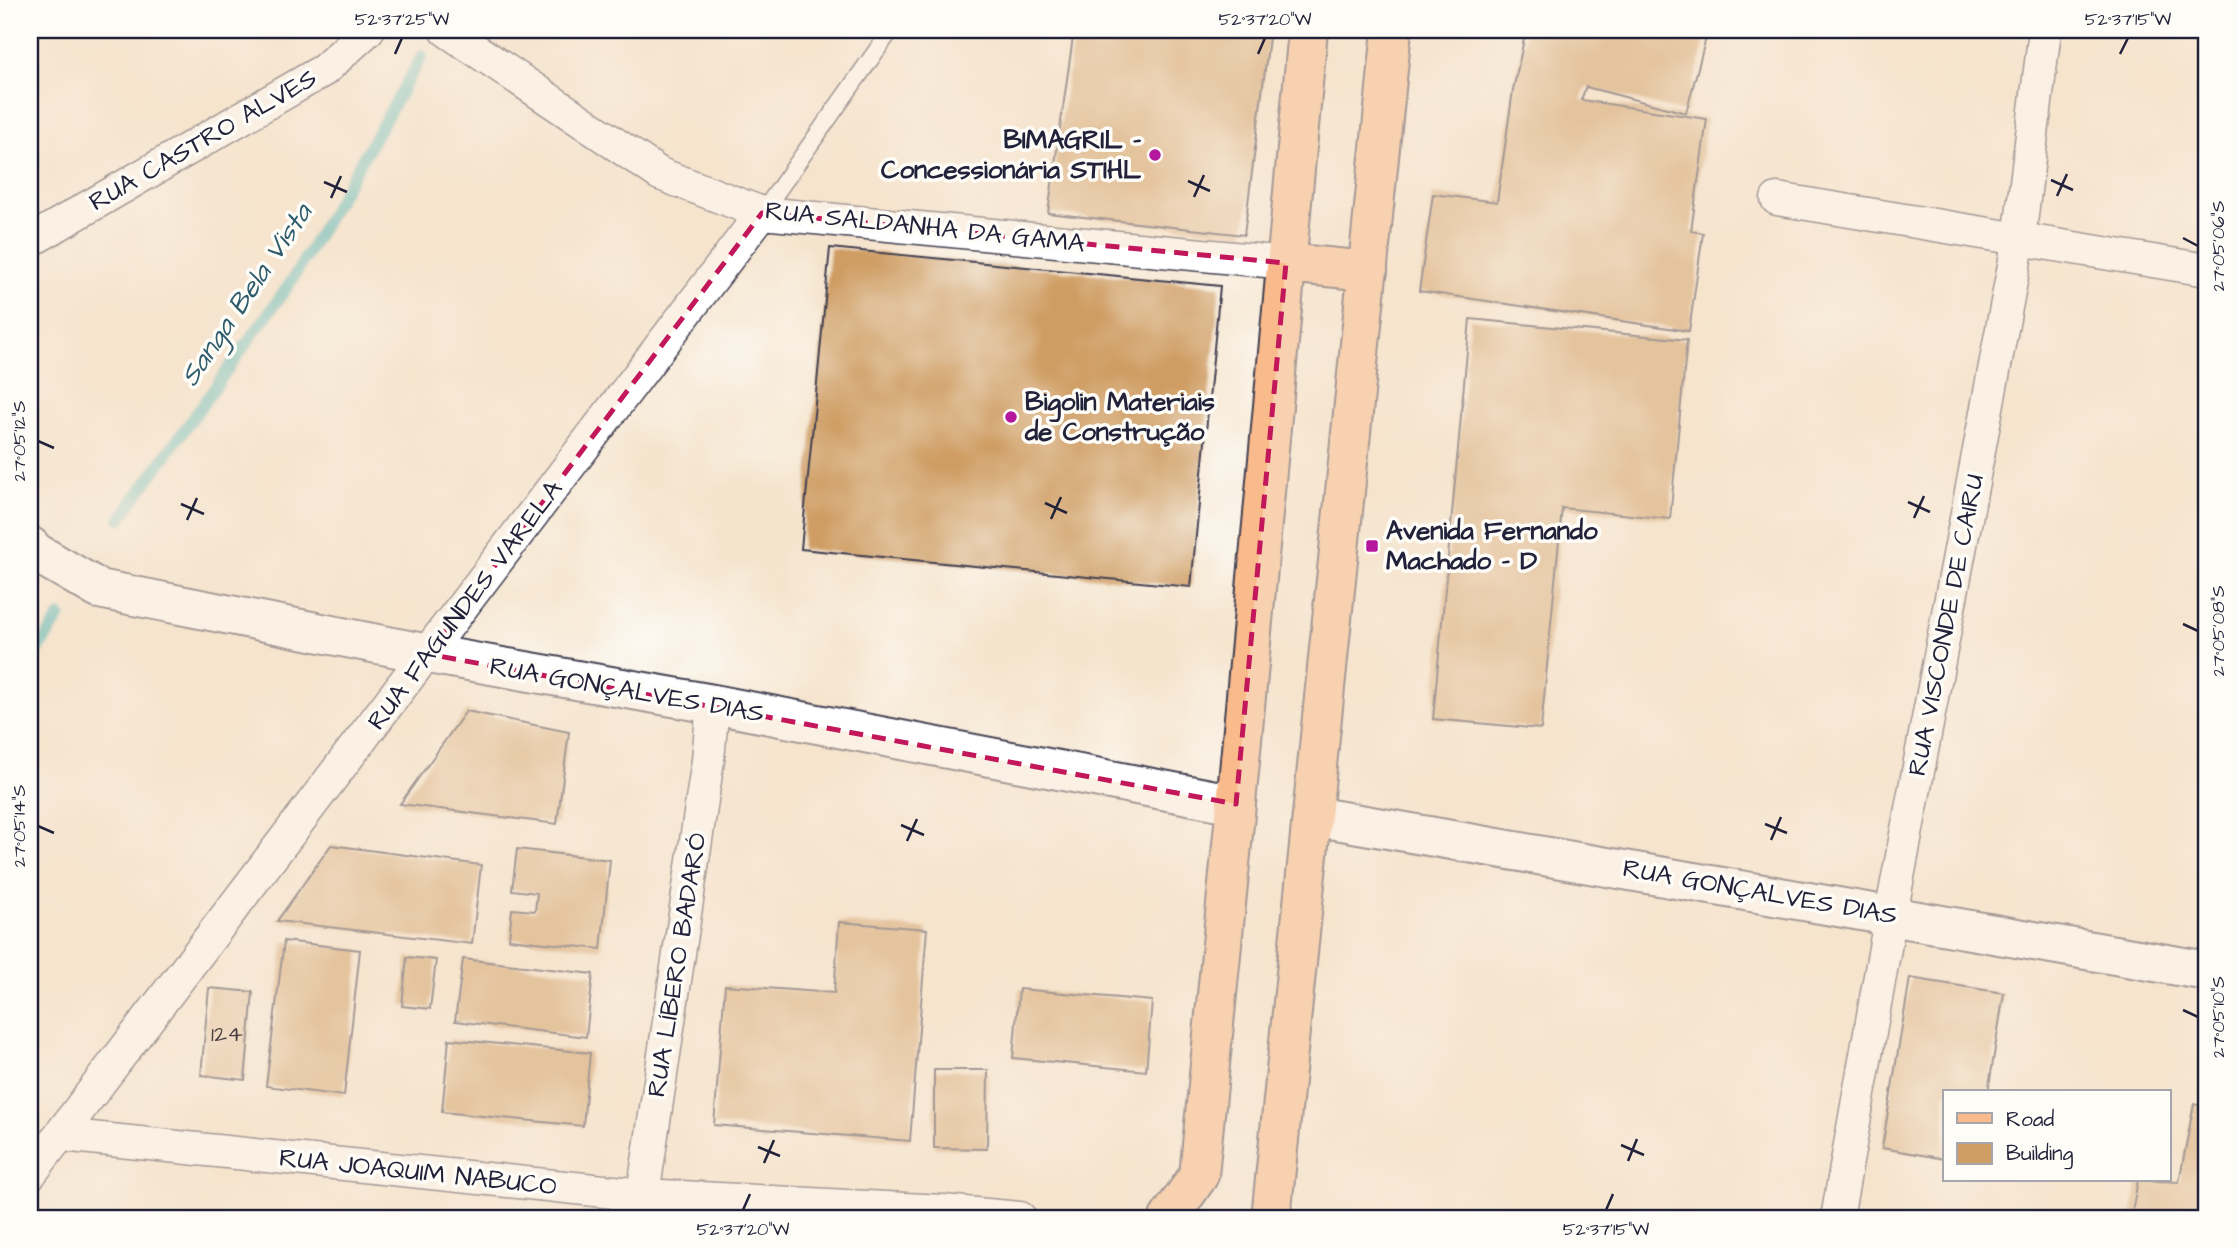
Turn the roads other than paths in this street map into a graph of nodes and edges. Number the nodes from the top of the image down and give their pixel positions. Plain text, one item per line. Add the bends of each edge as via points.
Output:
1 (368, 30) edge
2 (446, 30) edge
3 (891, 30) edge
4 (1308, 30) edge
5 (1392, 30) edge
6 (2045, 30) edge
7 (1777, 199) dead end
8 (762, 213) junction
9 (2019, 239) junction
10 (30, 241) edge
11 (1286, 263) junction
12 (2207, 270) edge
13 (1368, 271) junction
14 (30, 546) edge
15 (428, 654) junction
16 (713, 704) junction
17 (1236, 804) junction
18 (1313, 816) junction
19 (1891, 915) junction
20 (2207, 971) edge
21 (62, 1135) junction
22 (30, 1174) edge
23 (633, 1207) edge
24 (947, 1214) edge
25 (1020, 1218) edge
26 (1169, 1218) edge
27 (1272, 1218) edge
28 (1837, 1218) edge

1 - 10 street, RUA CASTRO ALVES via 324,70
2 - 8 street, RUA SALDANHA DA GAMA via 660,174
3 - 8 lane, RUA FAGUNDES VARELA
4 - 11 main road
5 - 13 main road
6 - 9 street, RUA VISCONDE DE CAIRU
7 - 9 street
8 - 11 street, RUA SALDANHA DA GAMA
8 - 15 street, RUA FAGUNDES VARELA
9 - 12 street
9 - 19 street, RUA VISCONDE DE CAIRU
11 - 13 main road
11 - 17 main road
13 - 18 main road
14 - 15 street, RUA GONÇALVES DIAS via 99,589
15 - 16 street, RUA GONÇALVES DIAS
15 - 21 street, RUA FAGUNDES VARELA
16 - 17 street, RUA GONÇALVES DIAS
16 - 23 street, RUA LÍBERO BADARÓ via 708,760
17 - 26 main road via 1199,1175
18 - 19 street, RUA GONÇALVES DIAS
18 - 27 main road
19 - 20 street, RUA GONÇALVES DIAS
19 - 28 street, RUA VISCONDE DE CAIRU
21 - 22 street, RUA FAGUNDES VARELA
21 - 23 street, RUA JOAQUIM NABUCO
23 - 24 street, RUA JOAQUIM NABUCO
24 - 25 street, RUA JOAQUIM NABUCO

